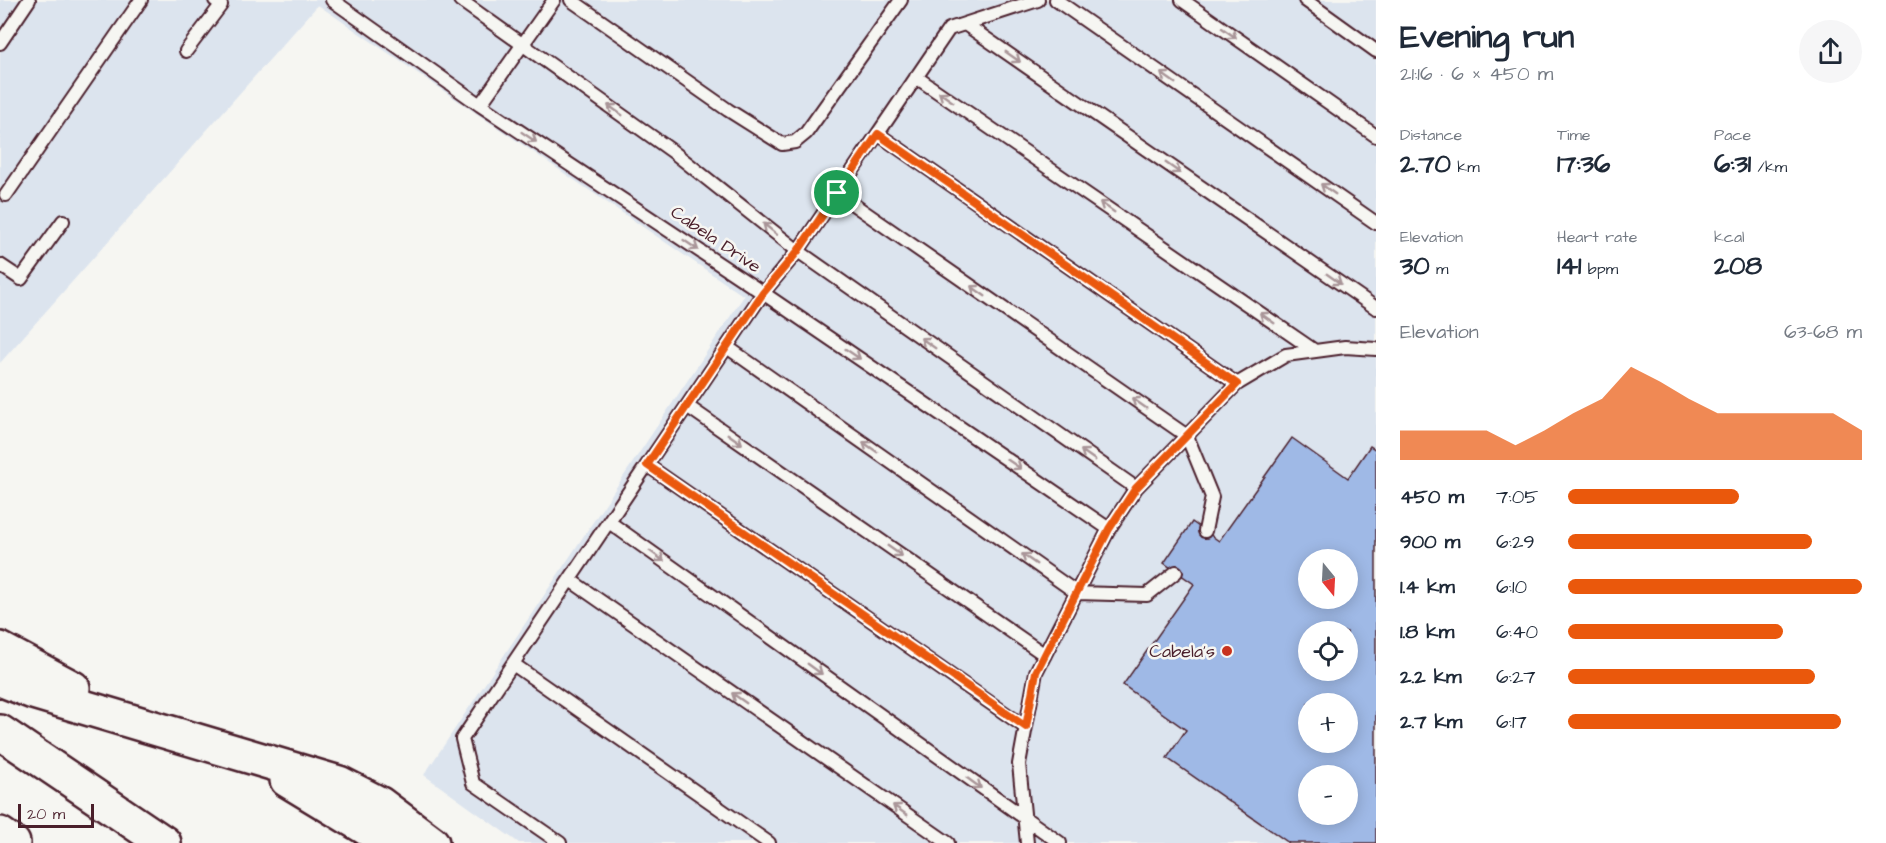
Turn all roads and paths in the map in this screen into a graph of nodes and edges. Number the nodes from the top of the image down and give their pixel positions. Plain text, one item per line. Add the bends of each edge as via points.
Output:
1 (29, 0) edge
2 (141, 0) edge
3 (332, 0) edge
4 (460, 0) edge
5 (554, 0) edge
6 (571, 0) edge
7 (901, 0) edge
8 (1038, 0) edge
9 (1056, 0) edge
10 (1182, 0) edge
11 (1305, 0) edge
12 (218, 2) edge
13 (965, 24) junction
14 (0, 43) edge
15 (523, 45) junction
16 (186, 51) dead end
17 (1376, 51) edge
18 (916, 77) junction
19 (480, 105) junction
20 (878, 134) junction
21 (1376, 136) edge
22 (837, 193) junction
23 (6, 195) dead end
24 (63, 221) dead end
25 (1376, 223) edge
26 (798, 251) junction
27 (0, 265) edge
28 (763, 293) junction
29 (1376, 308) edge
30 (727, 347) junction
31 (1376, 350) edge
32 (1316, 351) junction
33 (1237, 384) junction
34 (687, 406) junction
35 (1187, 436) junction
36 (647, 465) junction
37 (1136, 488) junction
38 (609, 522) junction
39 (1109, 529) junction
40 (1205, 531) dead end
41 (1176, 572) dead end
42 (570, 580) junction
43 (1077, 593) junction
44 (0, 650) edge
45 (1045, 655) junction
46 (513, 664) junction
47 (0, 679) edge
48 (141, 723) junction
49 (1026, 727) junction
50 (0, 732) edge
51 (250, 757) junction
52 (1025, 819) junction
53 (0, 834) edge
54 (13, 843) edge
55 (164, 843) edge
56 (391, 843) edge
57 (432, 843) edge
58 (560, 843) edge
59 (769, 843) edge
60 (948, 843) edge
61 (1027, 843) edge
62 (1059, 843) edge

1 - 14 lane
2 - 23 lane
3 - 19 lane, Cabela Drive
4 - 15 lane, Cabela Drive
5 - 15 lane
6 - 7 lane via 782,144 795,142 806,133
8 - 13 lane
25 -> 9 lane
10 -> 21 lane
11 - 17 lane
12 - 16 lane
13 - 18 lane via 949,29
13 -> 29 lane
15 - 19 lane
26 -> 15 lane, Cabela Drive via 672,151
18 - 20 lane
32 -> 18 lane
19 -> 28 lane, Cabela Drive
20 - 22 lane
20 - 33 lane
22 - 26 lane
35 -> 22 lane
24 - 27 lane via 21,279
26 - 28 lane
37 -> 26 lane, Cabela Drive
28 - 30 lane
28 -> 39 lane, Cabela Drive
30 - 34 lane
43 -> 30 lane
31 - 32 lane via 1346,347
32 - 33 lane via 1286,355
33 - 35 lane
34 - 36 lane
34 -> 45 lane
35 - 37 lane
35 - 40 lane via 1212,497
36 - 38 lane
36 - 49 lane
37 - 39 lane
38 - 42 lane
38 -> 52 lane
39 - 43 lane
41 - 43 lane via 1148,595
42 - 46 lane
60 -> 42 lane
43 - 45 lane
44 - 48 main road
45 - 49 lane via 1036,672
46 - 58 lane via 462,739 473,783
46 - 59 lane
47 - 48 main road
48 - 51 main road
49 - 52 lane via 1020,764
50 - 55 main road
51 - 56 main road
51 - 57 main road via 339,783 380,804
52 - 61 lane
52 - 62 lane
53 - 54 main road

